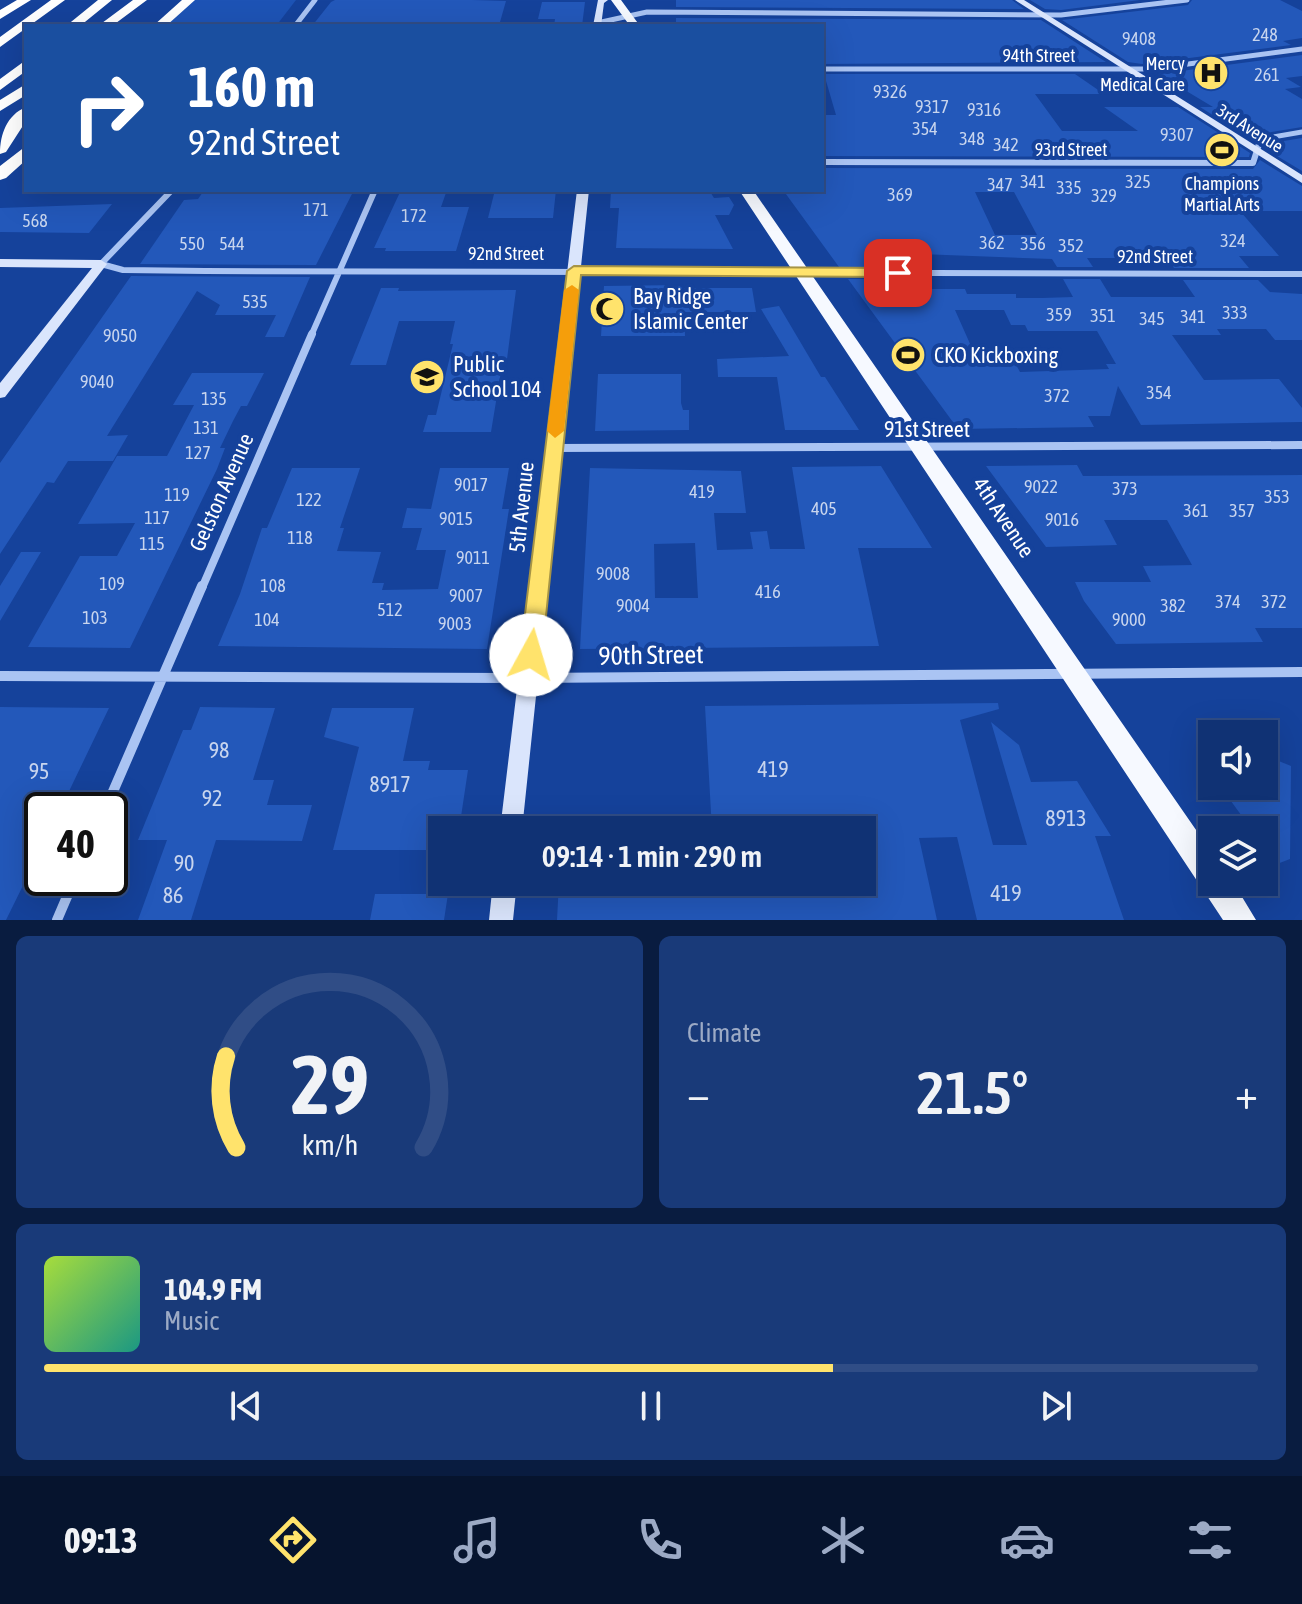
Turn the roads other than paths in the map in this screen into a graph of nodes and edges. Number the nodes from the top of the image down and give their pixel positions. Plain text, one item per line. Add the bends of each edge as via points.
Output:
1 (25, 0) edge
2 (59, 0) edge
3 (106, 0) edge
4 (141, 0) edge
5 (150, 0) edge
6 (189, 0) edge
7 (315, 0) edge
8 (604, 0) edge
9 (616, 0) edge
10 (1019, 0) edge
11 (1187, 0) edge
12 (92, 1) edge
13 (74, 6) dead end
14 (3, 13) edge
15 (1040, 13) junction
16 (627, 15) junction
17 (61, 21) edge
18 (25, 24) edge
19 (75, 24) edge
20 (107, 24) edge
21 (132, 24) edge
22 (161, 24) edge
23 (297, 24) edge
24 (597, 24) edge
25 (634, 24) edge
26 (24, 25) edge
27 (0, 42) edge
28 (1302, 49) edge
29 (24, 56) edge
30 (24, 66) edge
31 (824, 69) edge
32 (1128, 69) junction
33 (0, 76) edge
34 (0, 86) edge
35 (24, 89) edge
36 (0, 107) edge
37 (24, 113) edge
38 (1302, 132) edge
39 (0, 149) edge
40 (1257, 151) junction
41 (24, 153) edge
42 (824, 162) edge
43 (0, 175) edge
44 (1302, 180) edge
45 (170, 192) edge
46 (374, 192) edge
47 (583, 192) edge
48 (747, 192) edge
49 (0, 263) edge
50 (101, 264) junction
51 (574, 271) junction
52 (341, 272) junction
53 (802, 272) junction
54 (1302, 274) edge
55 (0, 393) edge
56 (1302, 445) edge
57 (920, 447) junction
58 (553, 448) junction
59 (1302, 672) edge
60 (1073, 673) junction
61 (0, 676) edge
62 (162, 677) junction
63 (528, 678) junction
64 (113, 792) edge
65 (513, 816) edge
66 (1198, 858) edge
67 (67, 896) edge
68 (504, 896) edge
69 (1224, 896) edge
70 (57, 920) edge
71 (501, 920) edge
72 (1241, 920) edge

1 - 14 highway
2 - 18 highway
3 - 19 highway
4 - 20 highway
5 - 21 highway
6 - 22 highway
7 - 23 street
8 - 24 street
9 - 16 main road
10 - 15 street, 3rd Avenue
11 - 15 street
12 - 17 highway
13 - 17 highway
15 - 16 street
15 - 32 street, 3rd Avenue
16 - 24 street
16 - 25 main road
26 - 27 highway
28 - 32 street, 94th Street
29 - 33 highway
30 - 34 highway
31 - 32 street, 94th Street
32 - 40 street, 3rd Avenue
35 - 36 highway
37 - 39 highway
38 - 40 street, 93rd Street via 1261,139
40 - 42 street, 93rd Street via 1253,163
40 - 44 street, 3rd Avenue
41 - 43 highway
45 - 50 street
46 - 52 street, Gelston Avenue
47 - 51 street, 5th Avenue
48 - 53 main road, 4th Avenue
49 - 50 street, 92nd Street
50 - 52 street, 92nd Street via 123,270
50 - 55 street
51 - 52 street, 92nd Street
51 - 53 street, 92nd Street
51 - 58 street, 5th Avenue
52 - 62 street, Gelston Avenue
53 - 54 street, 92nd Street
53 - 57 main road, 4th Avenue
56 - 57 street, 91st Street
57 - 58 street, 91st Street
57 - 60 main road, 4th Avenue
58 - 63 street, 5th Avenue
59 - 60 street, 90th Street
60 - 63 street, 90th Street
60 - 66 main road, 4th Avenue
61 - 62 street, 90th Street
62 - 63 street, 90th Street
62 - 64 street, Gelston Avenue
63 - 65 street, 5th Avenue
67 - 70 street
68 - 71 street
69 - 72 main road, 4th Avenue

